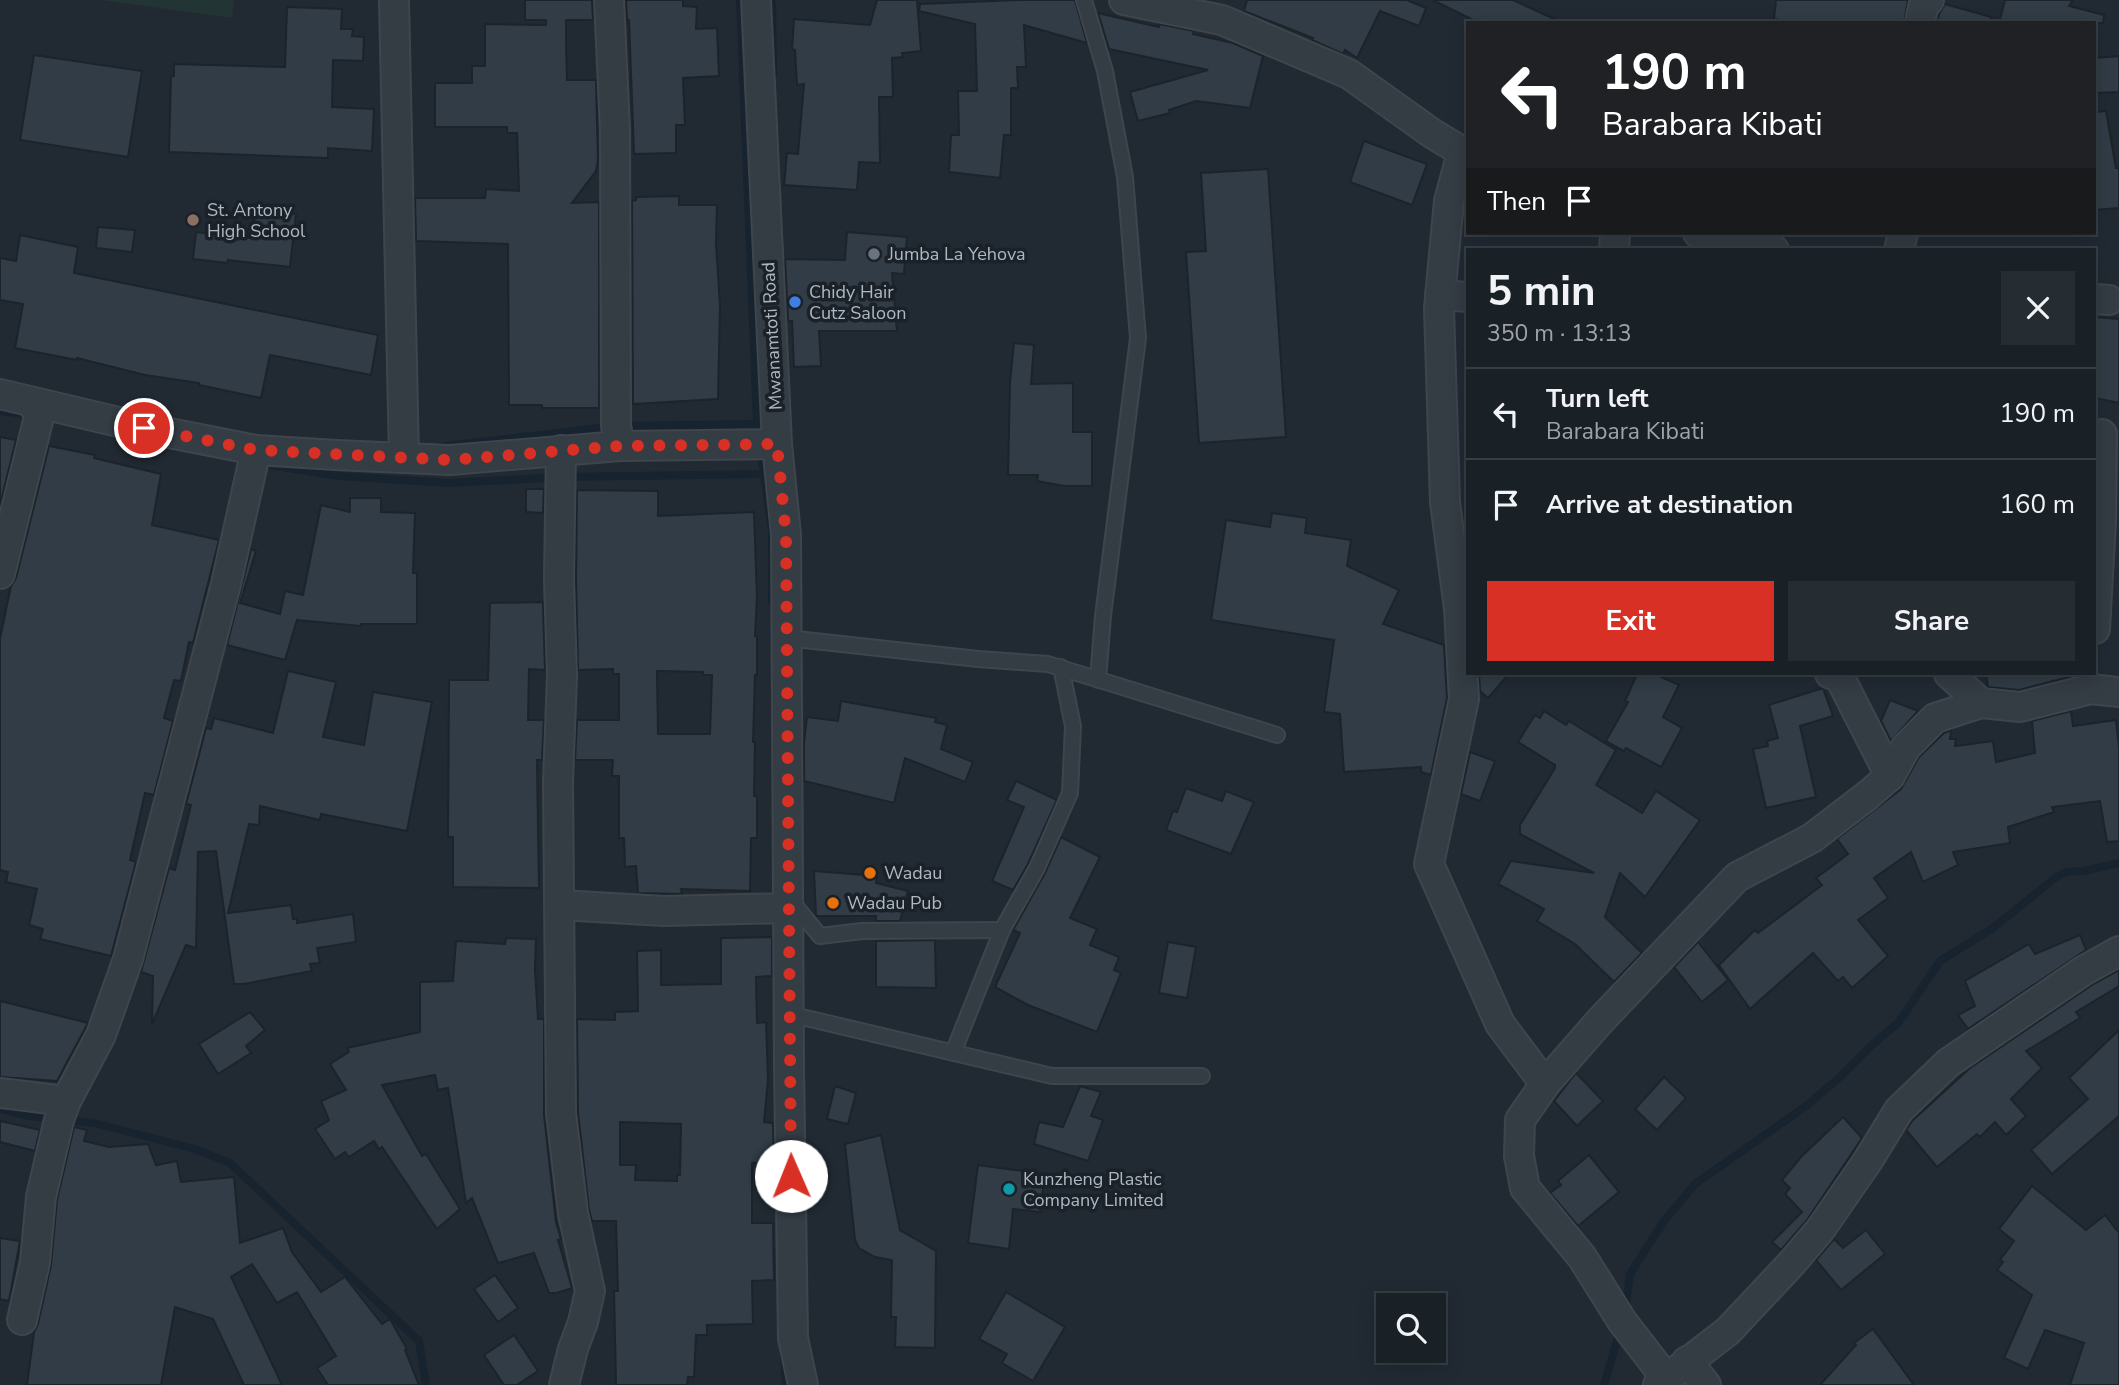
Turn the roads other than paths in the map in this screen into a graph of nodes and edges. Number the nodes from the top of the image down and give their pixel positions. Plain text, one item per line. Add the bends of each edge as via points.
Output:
1 (394, 0) edge
2 (609, 0) edge
3 (756, 0) edge
4 (1084, 0) edge
5 (1124, 0) edge
6 (1929, 0) edge
7 (1920, 21) edge
8 (1465, 154) edge
9 (1712, 235) edge
10 (1770, 248) edge
11 (1440, 295) junction
12 (1466, 297) edge
13 (0, 394) edge
14 (33, 402) junction
15 (2105, 434) edge
16 (777, 444) junction
17 (620, 446) junction
18 (256, 450) junction
19 (561, 450) junction
20 (404, 458) junction
21 (0, 574) edge
22 (1464, 609) edge
23 (2096, 611) edge
24 (787, 638) junction
25 (1062, 667) junction
26 (1834, 675) edge
27 (1951, 675) edge
28 (1098, 680) junction
29 (2091, 681) edge
30 (2119, 692) edge
31 (1981, 703) junction
32 (1277, 735) dead end
33 (1890, 776) junction
34 (560, 905) junction
35 (789, 908) junction
36 (1002, 930) junction
37 (2119, 951) edge
38 (789, 1014) junction
39 (953, 1053) junction
40 (1202, 1076) dead end
41 (1545, 1084) junction
42 (0, 1093) edge
43 (66, 1101) junction
44 (22, 1320) dead end
45 (1671, 1375) edge
46 (564, 1385) edge
47 (803, 1385) edge
48 (1706, 1385) edge

1 - 20 street
2 - 17 street via 615,130 616,426
3 - 16 street, Mwanamtoti Road
4 - 28 lane via 1105,71 1125,177 1138,338
5 - 8 street via 1222,20 1349,74
6 - 7 street
8 - 11 street via 1448,201
9 - 10 street
11 - 12 street
11 - 22 street via 1445,502
13 - 14 street
14 - 18 street
14 - 21 street via 39,417
15 - 23 street
16 - 17 street
16 - 24 street, Mwanamtoti Road via 786,535
17 - 19 street
18 - 20 street
18 - 43 street via 226,584 128,959 101,1035
19 - 20 street via 480,459
19 - 34 street
22 - 41 street via 1464,699 1429,864 1500,1024
24 - 25 lane
24 - 35 street, Mwanamtoti Road
25 - 28 lane
25 - 36 lane via 1073,726 1070,793 1037,868
26 - 33 street via 1851,696
27 - 31 street
28 - 32 lane
29 - 30 street
29 - 31 street via 2020,707
31 - 33 street via 1936,718 1906,747
33 - 41 street via 1812,838 1737,877
34 - 35 street via 664,911
34 - 46 street via 561,1113 573,1213 590,1291
35 - 36 lane via 797,908 820,936 862,931
35 - 38 street, Mwanamtoti Road
36 - 39 lane
37 - 45 street via 1948,1063 1899,1110 1836,1207 1790,1265 1728,1331
38 - 39 lane
38 - 47 street, Mwanamtoti Road via 793,1338
39 - 40 lane via 1052,1076
41 - 45 street via 1520,1120 1519,1156 1525,1188 1581,1258 1622,1321
42 - 43 street
43 - 44 street via 41,1197 35,1262
45 - 48 street

